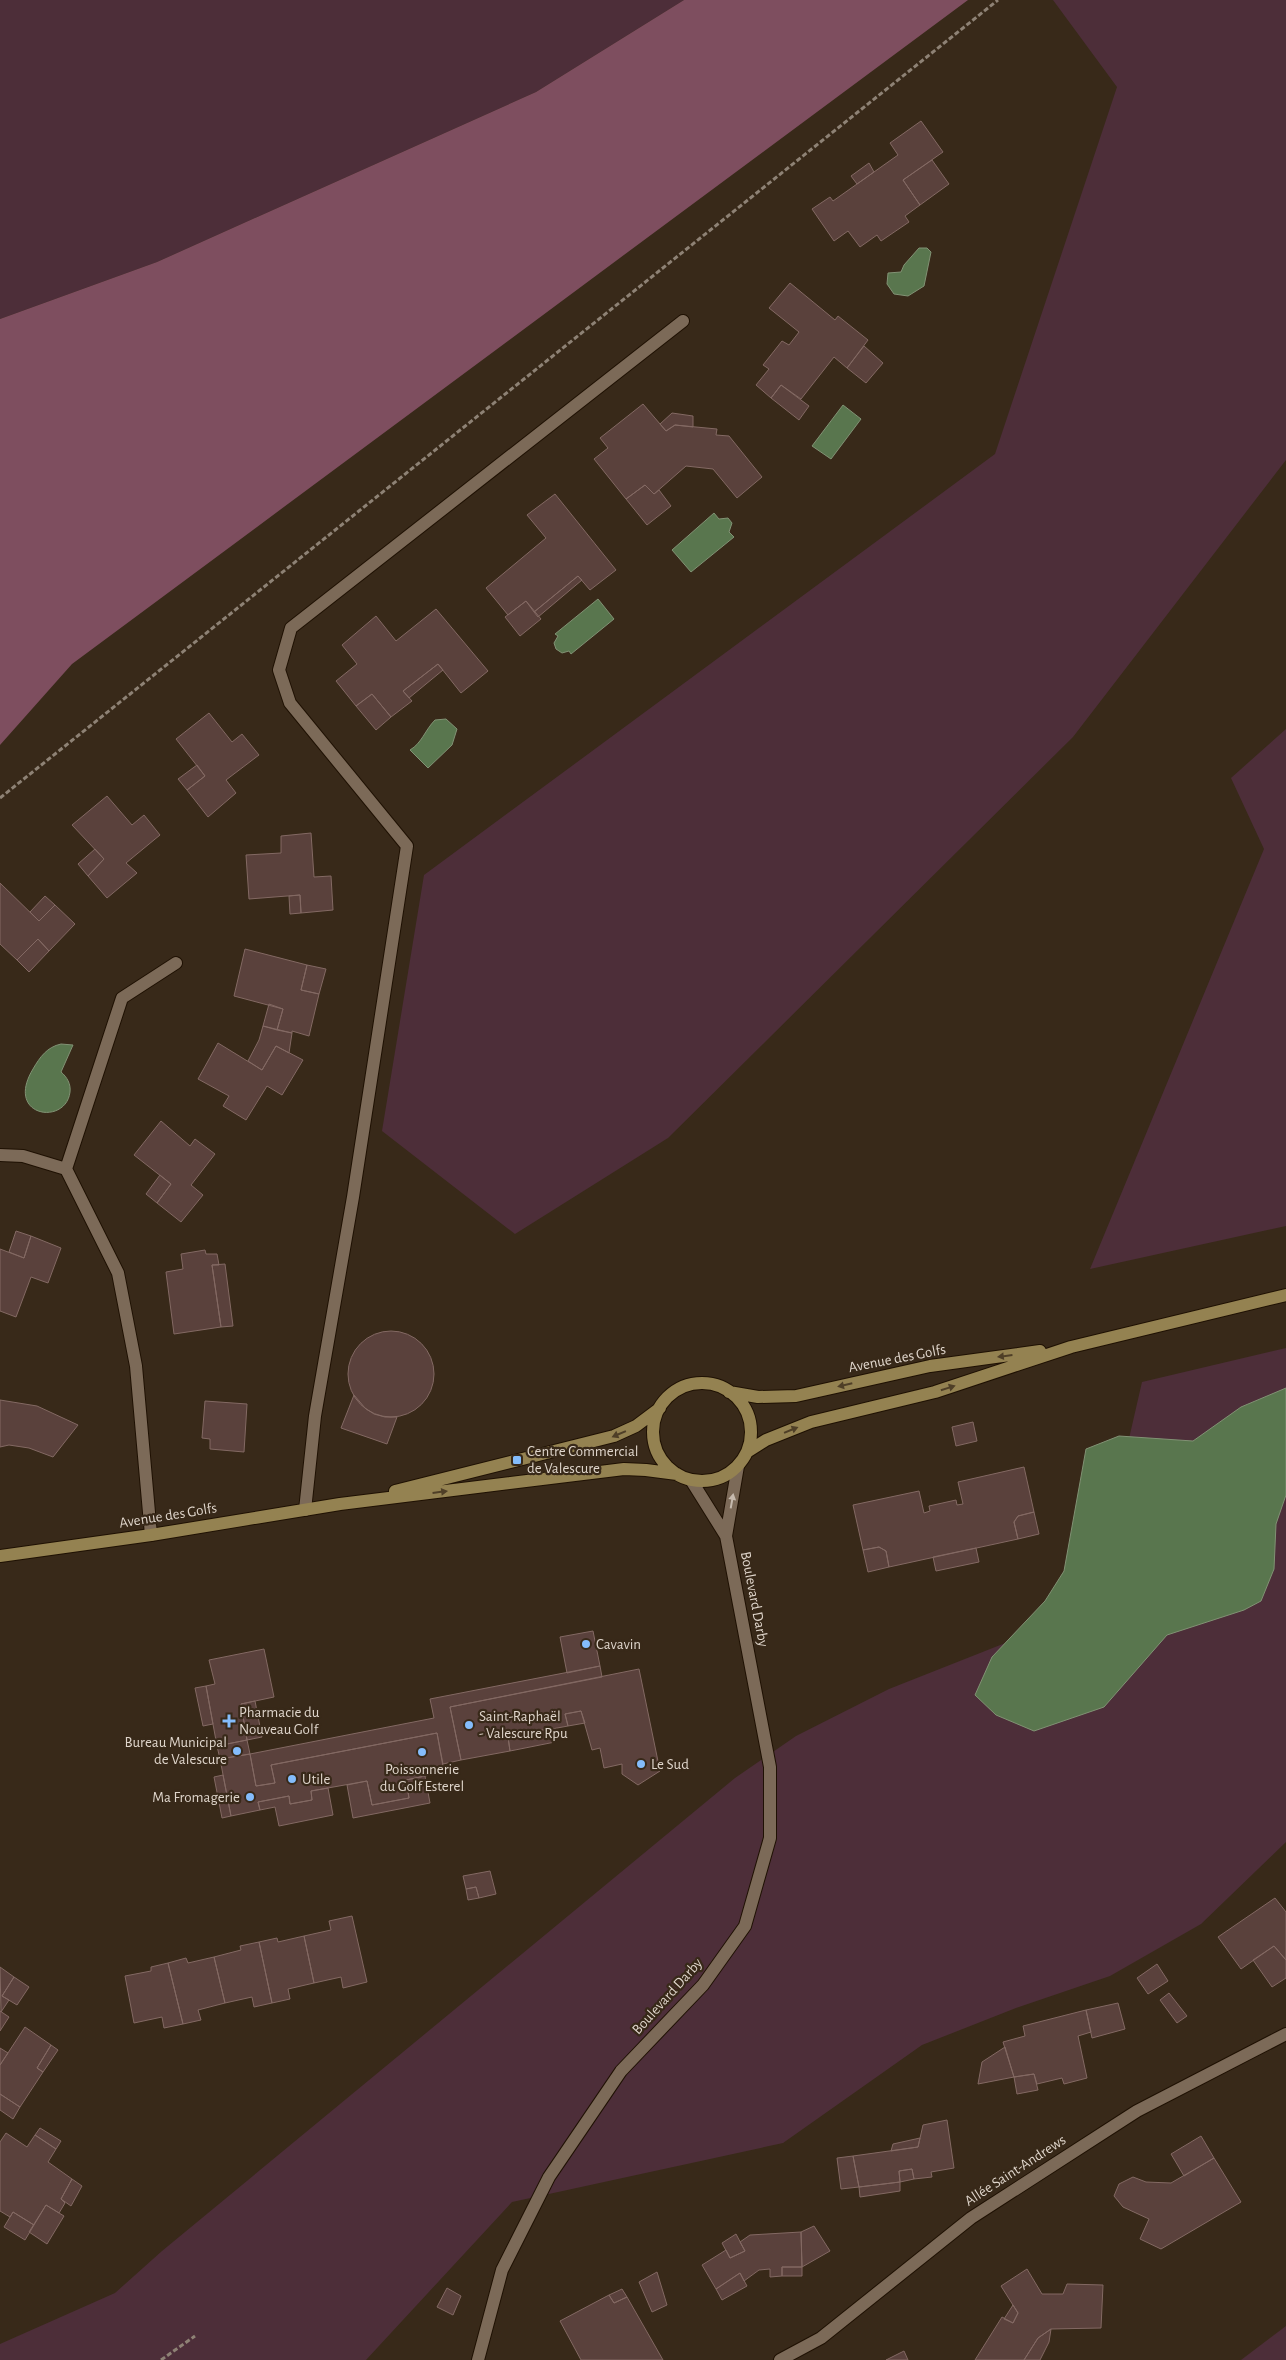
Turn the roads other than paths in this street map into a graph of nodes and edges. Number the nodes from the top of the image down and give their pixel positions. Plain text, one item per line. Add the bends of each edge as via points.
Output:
1 (683, 321) dead end
2 (176, 963) dead end
3 (0, 1155) edge
4 (66, 1169) junction
5 (1286, 1295) edge
6 (1071, 1347) junction
7 (730, 1392) junction
8 (660, 1408) junction
9 (748, 1452) junction
10 (738, 1466) junction
11 (677, 1474) junction
12 (691, 1480) junction
13 (340, 1504) junction
14 (305, 1510) junction
15 (151, 1535) junction
16 (726, 1536) junction
17 (0, 1556) edge
18 (1286, 2034) edge
19 (478, 2360) edge
20 (780, 2360) edge

1 - 14 street via 291,628 279,670 290,703 407,846 353,1197 315,1416
2 - 4 street via 122,998
3 - 4 street via 23,1156
4 - 15 street via 118,1273 136,1366
5 - 6 main road, Avenue des Golfs
6 -> 7 main road, Avenue des Golfs via 930,1366 796,1396 758,1397
9 -> 6 main road, Avenue des Golfs via 766,1440 811,1422 935,1392
7 - 8 main road via 715,1385 684,1387
7 - 9 main road via 742,1404 749,1419
8 - 11 main road via 653,1437 665,1464
8 -> 13 main road, Avenue des Golfs via 636,1426 614,1436
9 - 10 main road
10 - 12 main road via 724,1476 708,1481
16 -> 10 street, Boulevard Darby
11 - 12 main road
13 -> 11 main road, Avenue des Golfs via 624,1469
12 - 16 street, Boulevard Darby
13 - 14 main road, Avenue des Golfs
14 - 15 main road, Avenue des Golfs
15 - 17 main road, Avenue des Golfs
16 - 19 street, Boulevard Darby via 770,1767 770,1838 745,1926 703,1985 620,2071 549,2177 502,2270
18 - 20 street, Allée Saint-Andrews via 1137,2111 1062,2159 971,2218 822,2338

